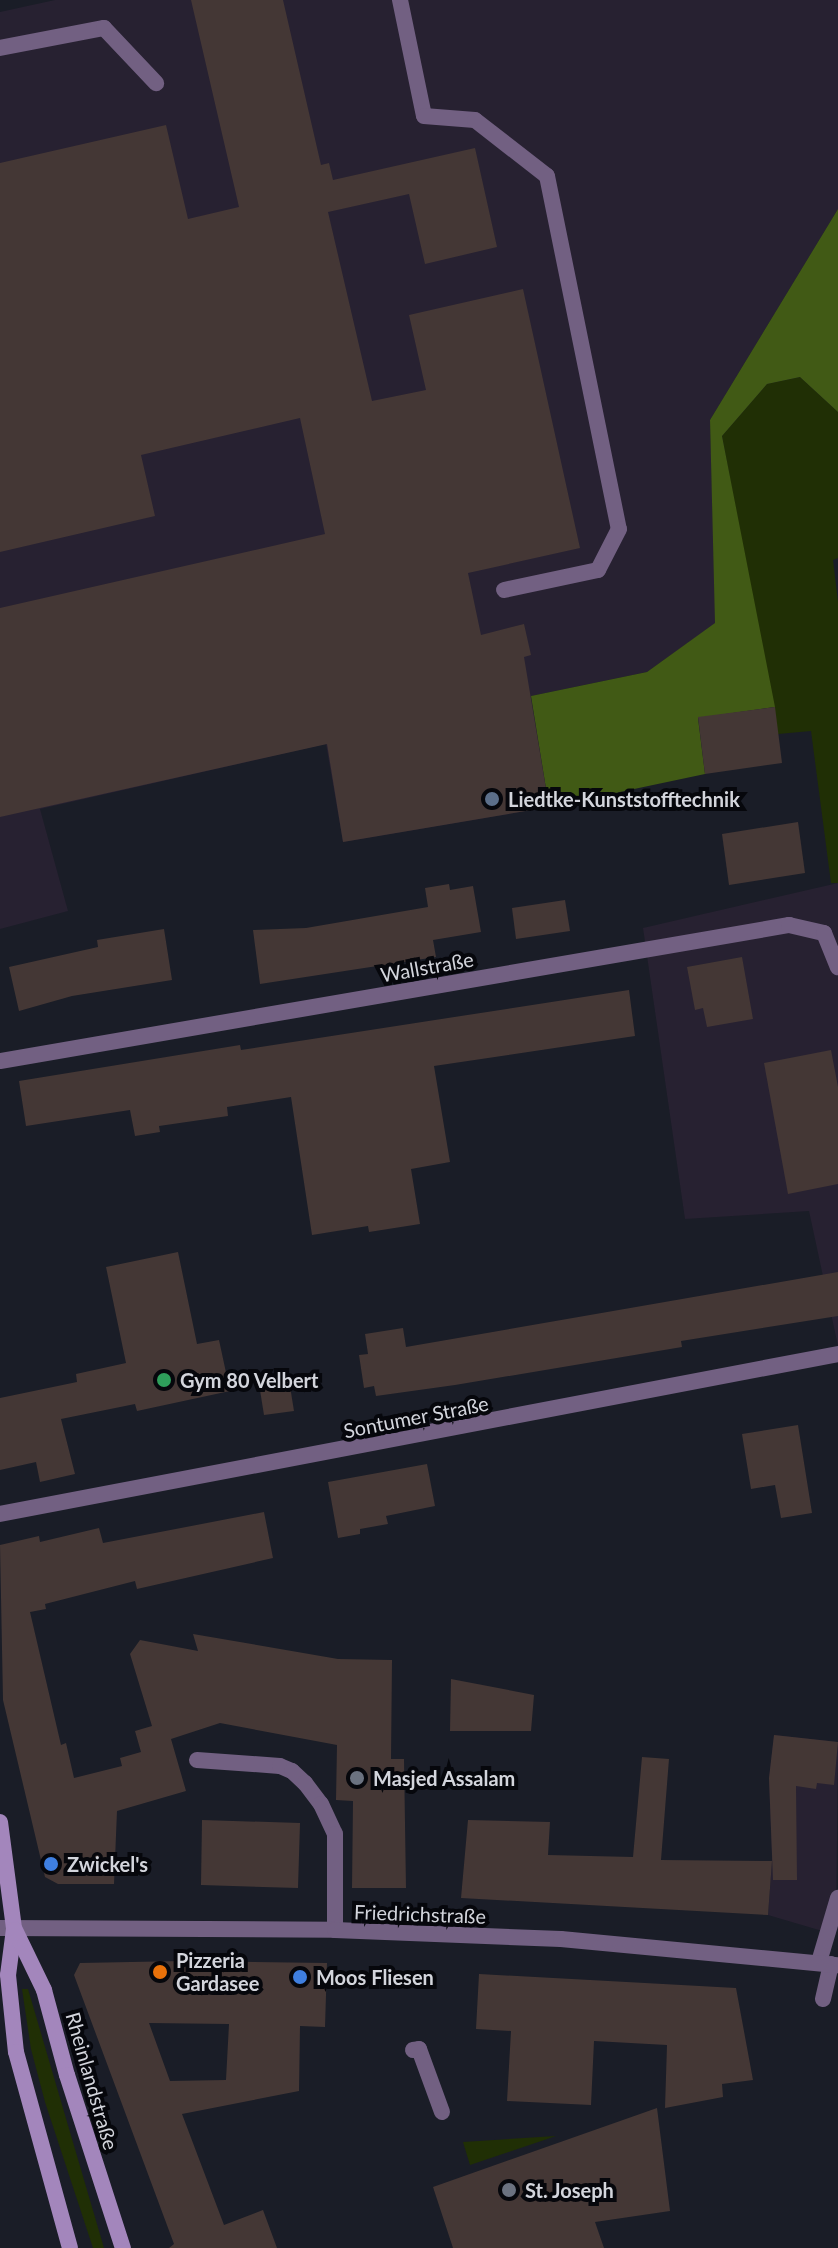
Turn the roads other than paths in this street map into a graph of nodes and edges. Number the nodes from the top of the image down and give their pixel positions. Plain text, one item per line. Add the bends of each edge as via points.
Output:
1 (400, 0) edge
2 (0, 48) edge
3 (156, 83) dead end
4 (504, 590) dead end
5 (831, 930) edge
6 (838, 967) edge
7 (0, 1061) edge
8 (838, 1354) edge
9 (0, 1514) edge
10 (197, 1760) dead end
11 (0, 1822) edge
12 (838, 1898) edge
13 (7, 1928) edge
14 (335, 1930) junction
15 (830, 1963) edge
16 (823, 1999) dead end
17 (413, 2050) dead end
18 (442, 2112) dead end
19 (70, 2248) edge
20 (123, 2248) edge

1 - 4 street via 424,116 475,120 547,176 619,529 598,570
2 - 3 street via 104,28
5 - 6 street, Wallstraße
5 - 7 street, Wallstraße via 789,925
8 - 9 street, Sontumer Straße
10 - 14 street via 280,1766 305,1783 335,1834
11 - 13 main road
12 - 15 street
13 - 14 street, Friedrichstraße
13 - 19 main road via 16,2052
13 - 20 main road, Rheinlandstraße via 44,1990
14 - 15 street, Friedrichstraße via 561,1939
15 - 16 street
17 - 18 street via 419,2049

